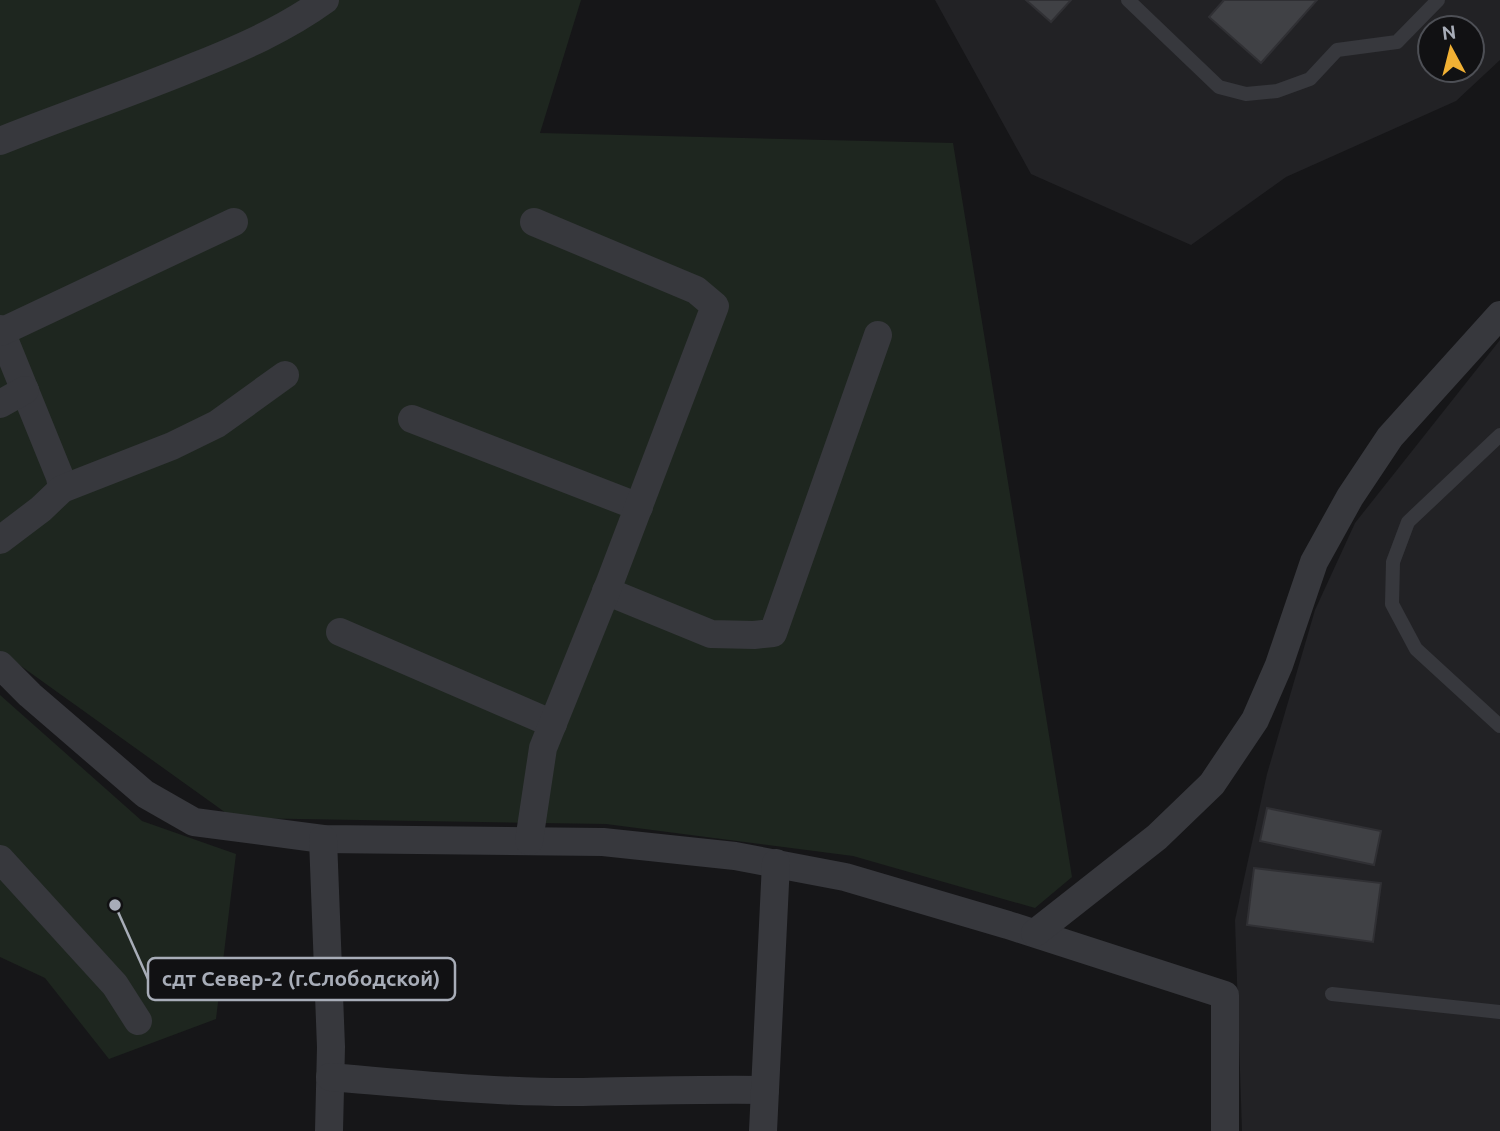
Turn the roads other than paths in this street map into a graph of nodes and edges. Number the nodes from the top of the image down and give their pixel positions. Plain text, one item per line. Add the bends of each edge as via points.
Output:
1 (325, 0) edge
2 (1128, 0) edge
3 (1438, 0) edge
4 (0, 141) edge
5 (234, 222) dead end
6 (534, 222) dead end
7 (1500, 315) edge
8 (1, 331) edge
9 (878, 335) dead end
10 (285, 375) dead end
11 (25, 390) junction
12 (0, 404) edge
13 (412, 419) dead end
14 (1500, 435) edge
15 (62, 489) junction
16 (639, 507) junction
17 (0, 540) edge
18 (606, 591) junction
19 (340, 632) dead end
20 (0, 665) edge
21 (553, 724) junction
22 (1500, 726) edge
23 (323, 839) junction
24 (529, 841) junction
25 (0, 859) edge
26 (776, 863) junction
27 (1035, 933) junction
28 (1332, 994) dead end
29 (1500, 1012) edge
30 (138, 1021) dead end
31 (330, 1077) junction
32 (765, 1090) junction
33 (329, 1131) edge
34 (763, 1131) edge
35 (1225, 1131) edge

1 - 4 street via 255,42
2 - 3 lane via 1219,87 1246,94 1277,91 1310,79 1337,50 1397,43
5 - 8 street
6 - 16 street via 696,290 715,306
7 - 27 street via 1390,438 1350,497 1314,562 1255,720 1212,784 1157,837
8 - 11 street
9 - 18 street via 773,633 711,634
10 - 15 street via 217,424
11 - 12 street
11 - 15 street
13 - 16 street
14 - 22 lane via 1408,522 1393,562 1392,604 1416,649
15 - 17 street
16 - 18 street
18 - 21 street
19 - 21 street
20 - 23 street via 145,794 194,822
21 - 24 street via 543,748
23 - 24 street
23 - 31 street
24 - 26 street via 603,842
25 - 30 street via 115,985
26 - 27 street via 845,877
26 - 32 street
27 - 35 street via 1226,995
28 - 29 lane
31 - 32 street via 467,1089
31 - 33 street
32 - 34 street

